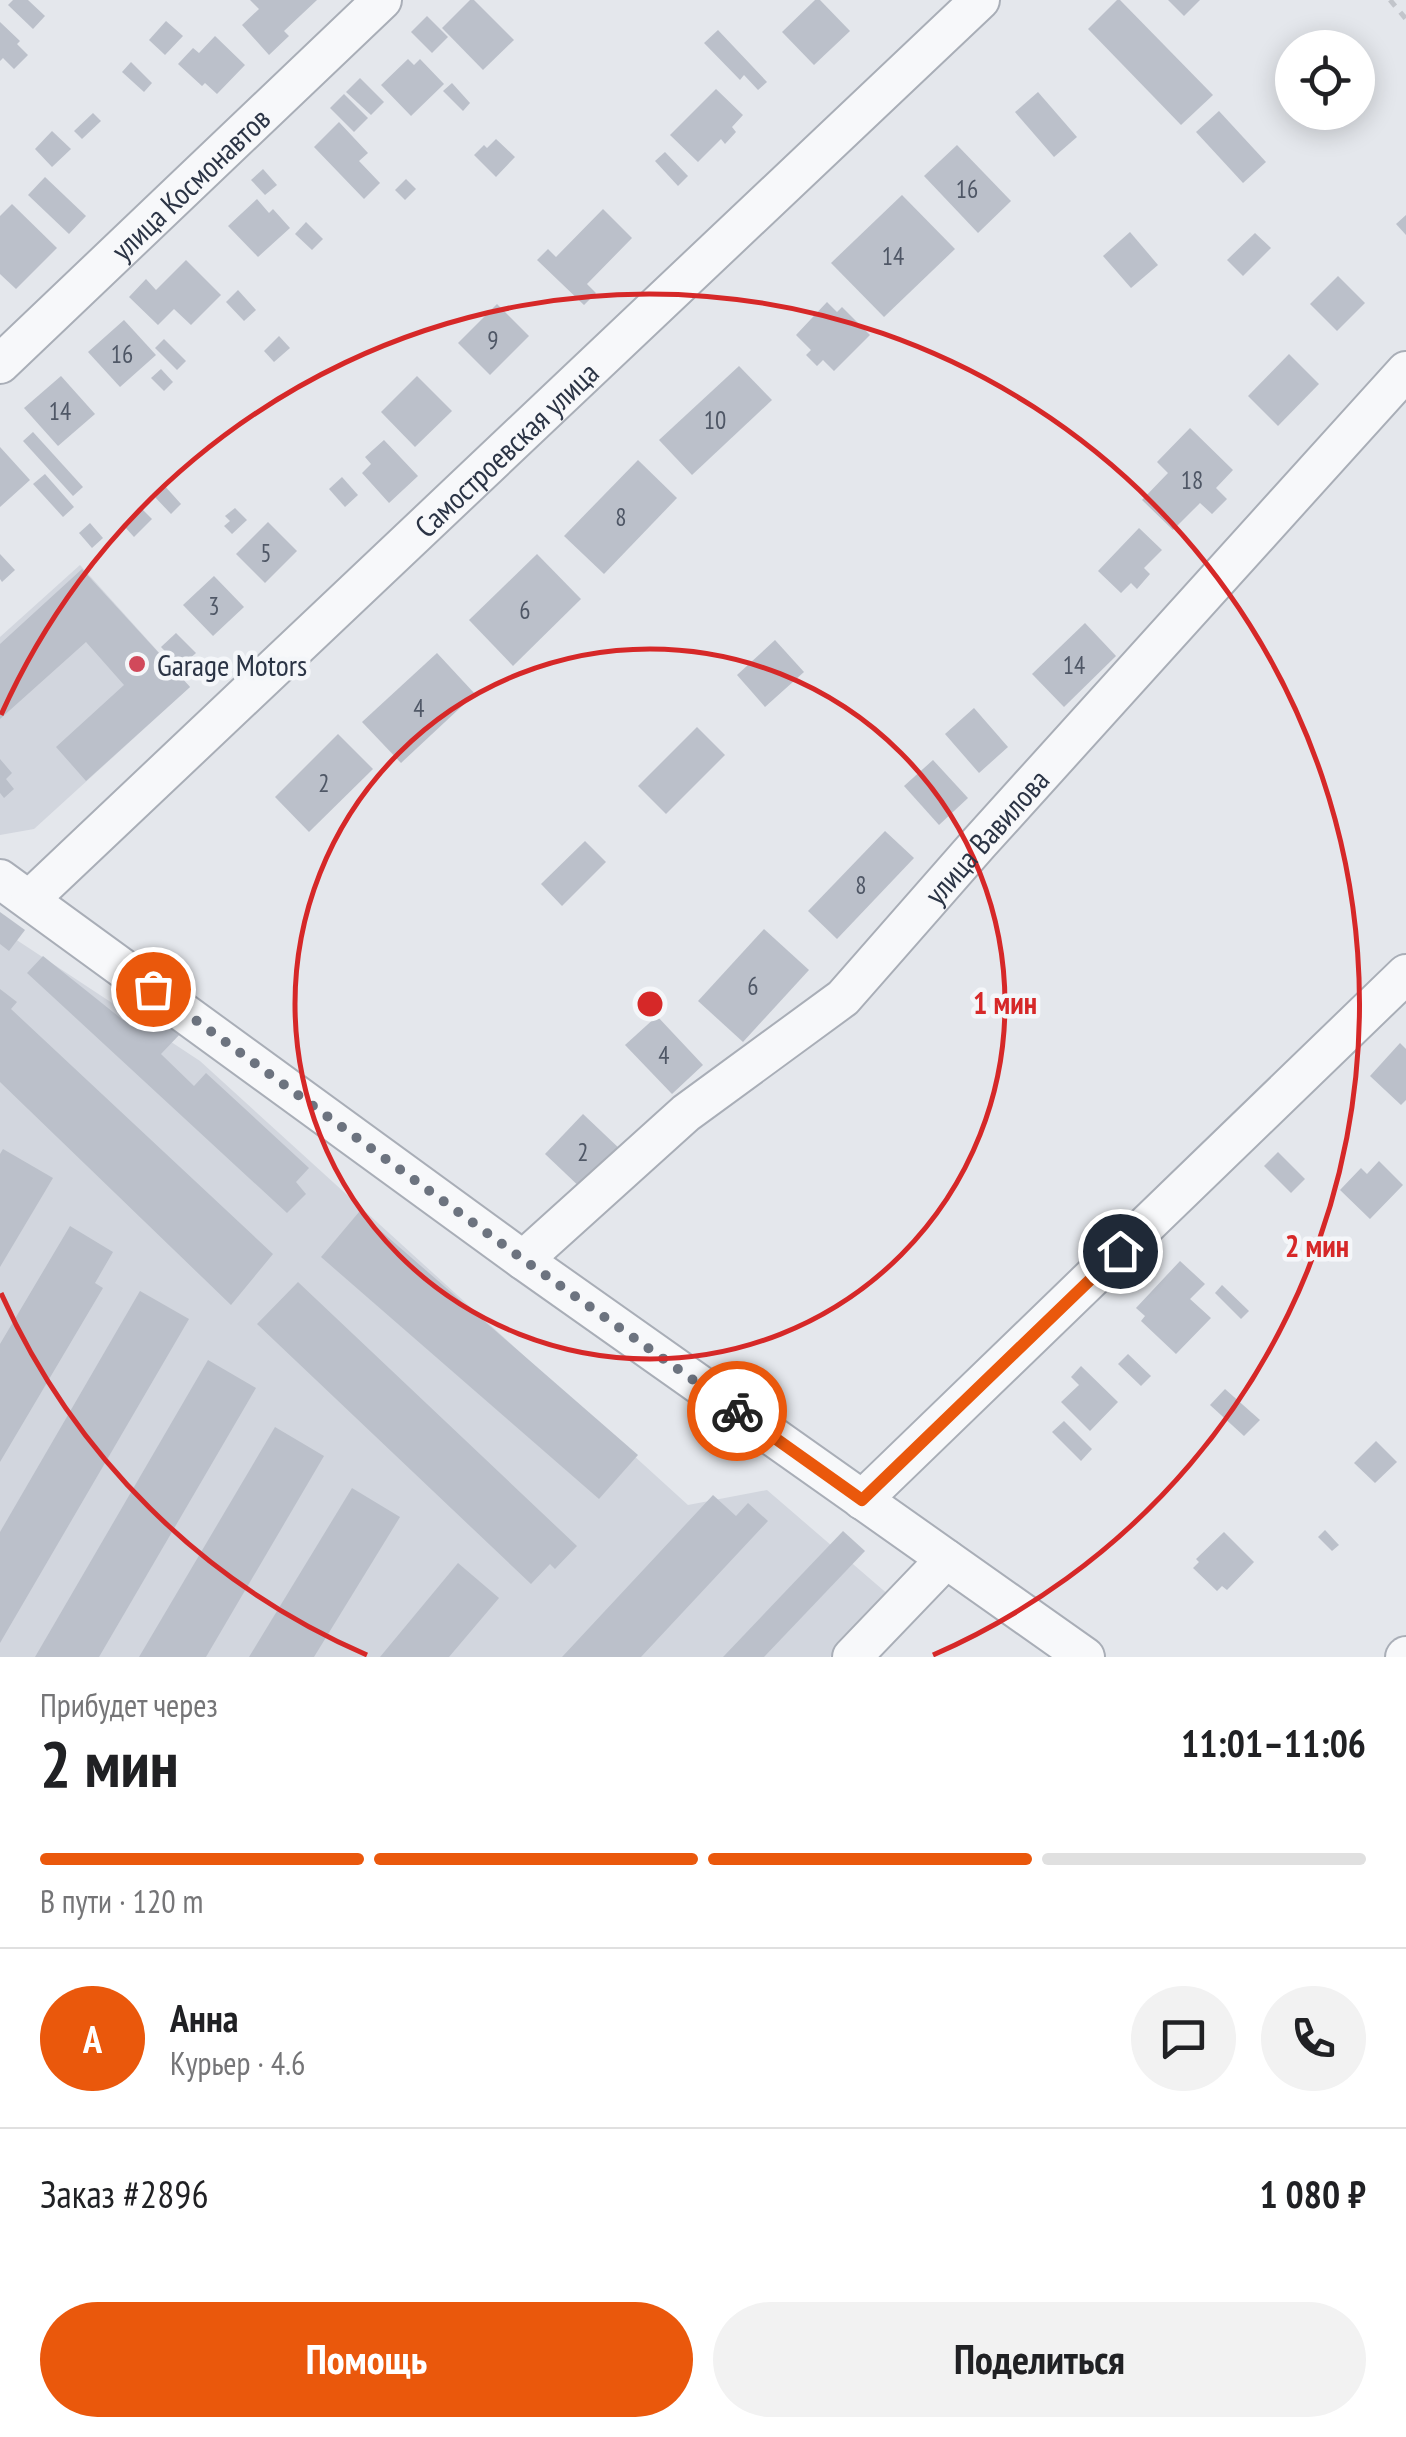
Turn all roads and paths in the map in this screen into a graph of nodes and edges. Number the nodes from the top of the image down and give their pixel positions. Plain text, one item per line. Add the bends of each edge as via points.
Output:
1 (382, 0) edge
2 (980, 0) edge
3 (1390, 0) edge
4 (1406, 18) edge
5 (0, 364) edge
6 (1406, 371) edge
7 (15, 889) edge
8 (1406, 974) edge
9 (524, 1260) junction
10 (862, 1500) junction
11 (946, 1560) junction
12 (852, 1657) edge
13 (1085, 1657) edge

1 - 5 street, улица Космонавтов
2 - 7 street, Самостроевская улица
3 - 4 path
6 - 9 street, улица Вавилова via 843,998 686,1113
7 - 9 street
8 - 10 street
9 - 10 street
10 - 11 street
11 - 12 street
11 - 13 street

